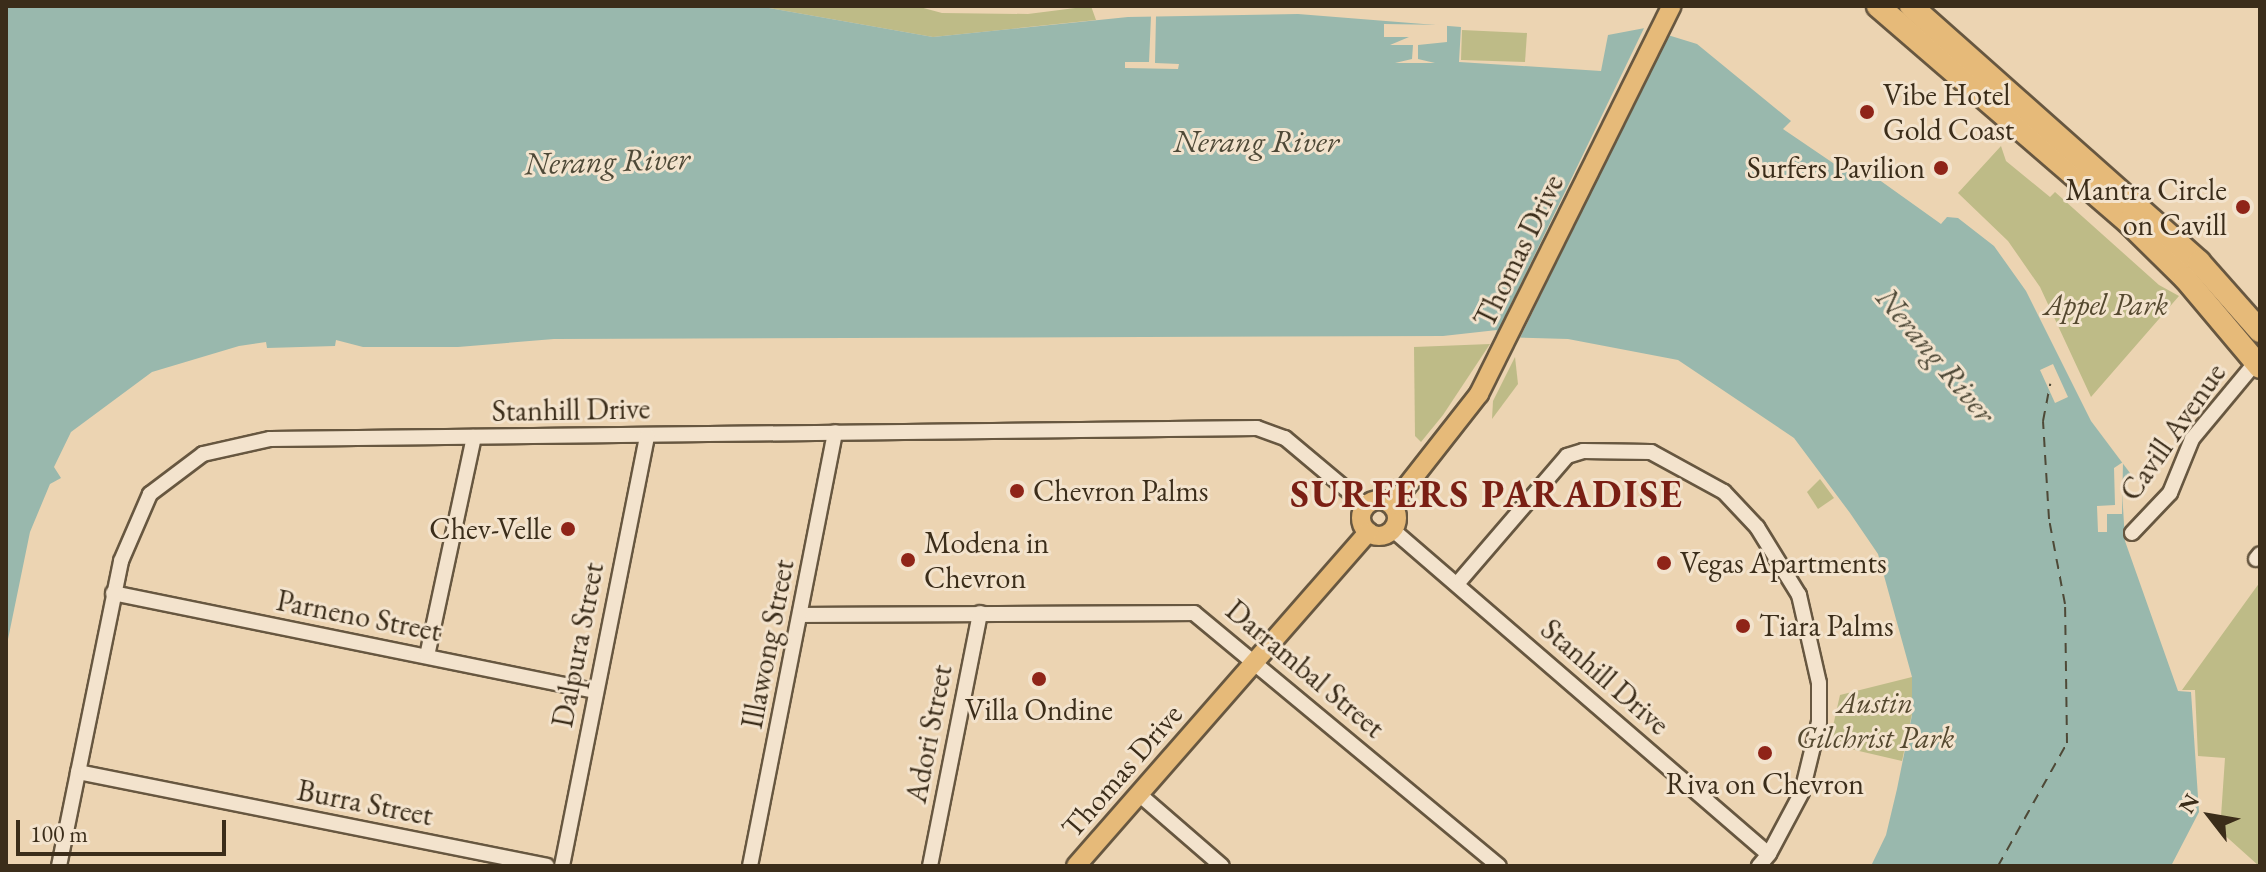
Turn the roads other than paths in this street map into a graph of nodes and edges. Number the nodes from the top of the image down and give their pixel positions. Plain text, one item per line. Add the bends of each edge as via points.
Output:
1 (1672, 6) edge
2 (1878, 6) edge
3 (1894, 6) edge
4 (1911, 6) edge
5 (1978, 92) junction
6 (2259, 328) edge
7 (2258, 364) edge
8 (835, 432) junction
9 (647, 435) junction
10 (474, 437) junction
11 (1392, 505) junction
12 (1366, 506) junction
13 (1393, 530) junction
14 (1368, 532) junction
15 (2132, 533) dead end
16 (1457, 584) junction
17 (113, 593) junction
18 (980, 613) junction
19 (801, 615) junction
20 (427, 656) junction
21 (1255, 660) junction
22 (595, 691) junction
23 (78, 772) junction
24 (1140, 795) junction
25 (1769, 854) junction
26 (59, 866) edge
27 (547, 866) edge
28 (562, 866) edge
29 (750, 866) edge
30 (930, 866) edge
31 (1076, 866) edge
32 (1222, 866) edge
33 (1499, 866) edge
34 (1759, 866) edge

1 - 11 main road, Thomas Drive via 1462,420
2 - 5 highway
3 - 5 highway via 1969,75
4 - 6 highway via 2199,262
5 - 7 highway via 2185,278
7 - 15 street, Cavill Avenue via 2192,439 2170,493
8 - 9 street, Stanhill Drive
8 - 12 street, Stanhill Drive via 1263,428 1285,438
8 - 19 street, Illawong Street
9 - 10 street, Stanhill Drive
9 - 22 street, Dalpura Street
10 - 17 street, Stanhill Drive via 264,439 193,457 147,497
10 - 20 street
11 - 12 main road via 1382,500
11 - 13 main road via 1397,514
12 - 14 main road via 1361,517
13 - 14 main road via 1378,536
13 - 16 street, Stanhill Drive
14 - 21 main road, Thomas Drive
16 - 25 street, Stanhill Drive
16 - 25 street via 1567,456 1583,451 1651,452 1724,492 1757,527 1799,595 1819,683 1819,722 1802,792
17 - 20 street, Parneno Street
17 - 23 street, Stanhill Drive
18 - 19 street, Darrambal Street
18 - 21 street, Darrambal Street via 1189,612 1207,620
18 - 30 street, Adori Street
19 - 29 street, Illawong Street
20 - 22 street, Parneno Street
21 - 24 main road, Thomas Drive
21 - 33 street, Darrambal Street
22 - 28 street, Dalpura Street
23 - 26 street, Stanhill Drive
23 - 27 street, Burra Street
24 - 31 main road, Thomas Drive
24 - 32 street
25 - 34 street

